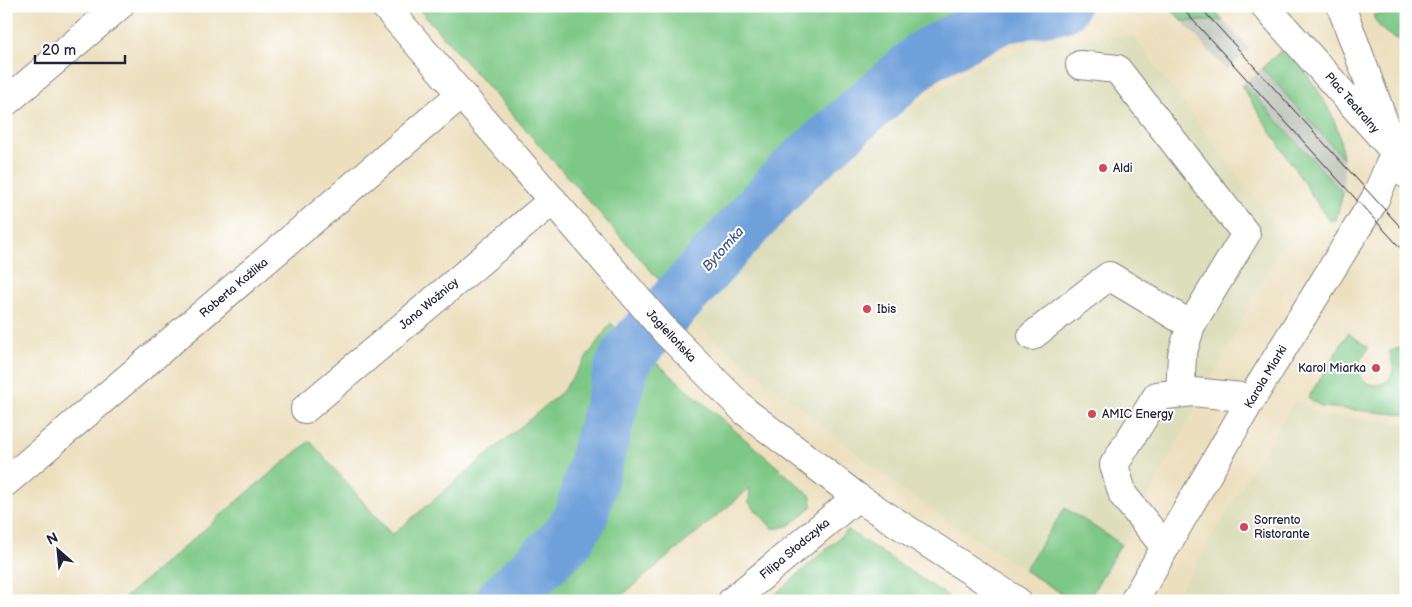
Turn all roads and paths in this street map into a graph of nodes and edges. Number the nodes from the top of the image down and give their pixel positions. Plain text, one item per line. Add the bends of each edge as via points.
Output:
1 (119, 6) edge
2 (385, 6) edge
3 (1343, 11) edge
4 (1271, 13) edge
5 (1080, 65) dead end
6 (461, 94) junction
7 (6, 102) edge
8 (1403, 152) edge
9 (553, 200) junction
10 (1191, 325) junction
11 (1032, 336) dead end
12 (1180, 393) junction
13 (1252, 398) junction
14 (305, 409) dead end
15 (6, 482) edge
16 (857, 497) junction
17 (1165, 547) junction
18 (732, 601) edge
19 (1017, 601) edge
20 (1134, 601) edge

1 - 7 street
2 - 6 street, Jagiellońska
3 - 8 street, Plac Teatralny
4 - 8 street, Plac Teatralny
5 - 10 street via 1117,69 1246,234
6 - 9 street, Jagiellońska
6 - 15 street, Roberta Koźlika
8 - 13 street, Karola Miarki
9 - 14 street, Jana Woźnicy
9 - 16 street, Jagiellońska via 674,341 746,412
10 - 11 street via 1109,276
10 - 12 street via 1182,355
12 - 13 street
12 - 17 street via 1158,396 1114,465 1123,495
13 - 17 street, Karola Miarki
16 - 18 street, Filipa Słodczyka
16 - 19 street, Jagiellońska
17 - 20 street, Karola Miarki

